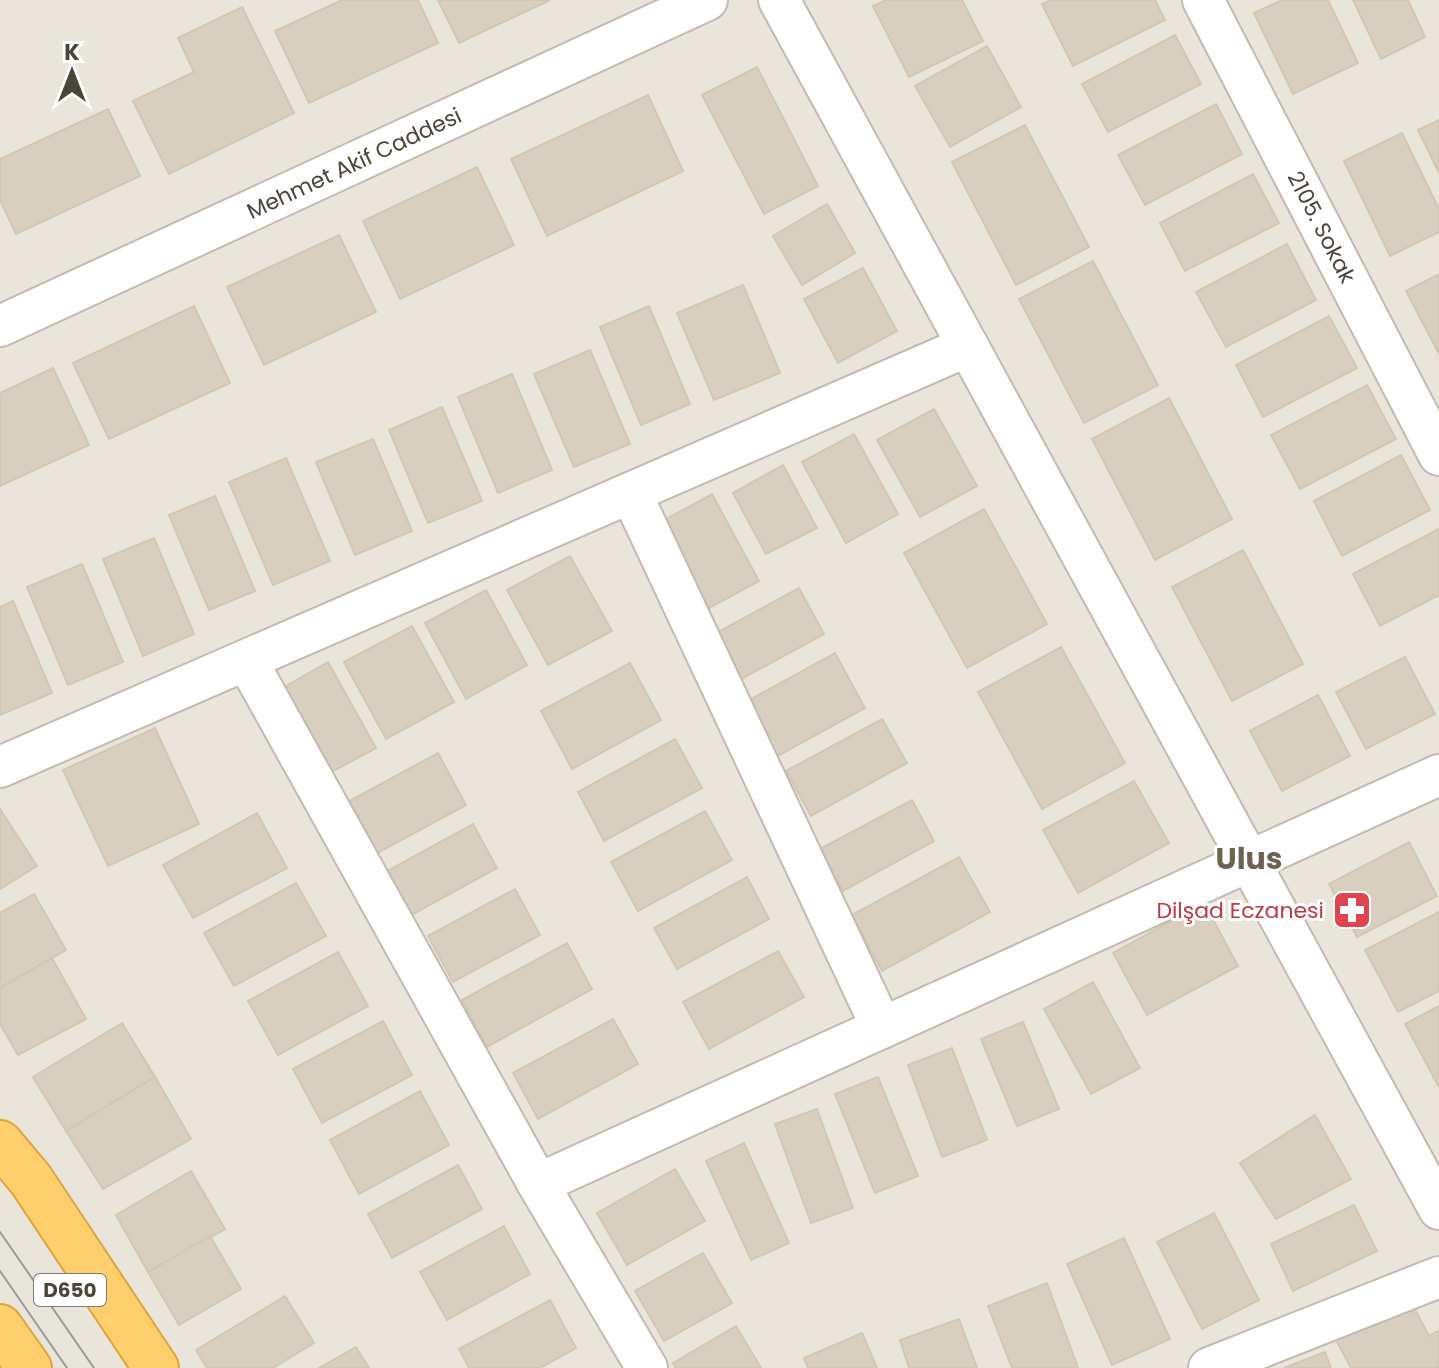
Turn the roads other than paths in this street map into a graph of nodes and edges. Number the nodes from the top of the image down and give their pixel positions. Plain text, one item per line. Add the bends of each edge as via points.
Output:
1 (707, 0) edge
2 (779, 0) edge
3 (1203, 0) edge
4 (0, 326) edge
5 (968, 346) junction
6 (1436, 444) edge
7 (631, 493) junction
8 (247, 661) junction
9 (0, 767) edge
10 (1439, 775) edge
11 (1248, 859) junction
12 (882, 1028) junction
13 (0, 1143) edge
14 (538, 1184) junction
15 (0, 1186) edge
16 (1439, 1209) edge
17 (1439, 1277) edge
18 (0, 1327) edge
19 (29, 1368) edge
20 (124, 1368) edge
21 (156, 1368) edge
22 (647, 1368) edge
23 (1209, 1368) edge

1 - 4 street, Mehmet Akif Caddesi
2 - 5 street
3 - 6 street, 2105. Sokak
5 - 7 street
5 - 11 street
7 - 8 street
7 - 12 street
8 - 9 street
8 - 14 street
10 - 11 street
11 - 12 street
11 - 16 street
12 - 14 street
13 - 21 highway via 31,1180
14 - 22 street
15 - 20 highway, D650
17 - 23 street
18 - 19 highway

